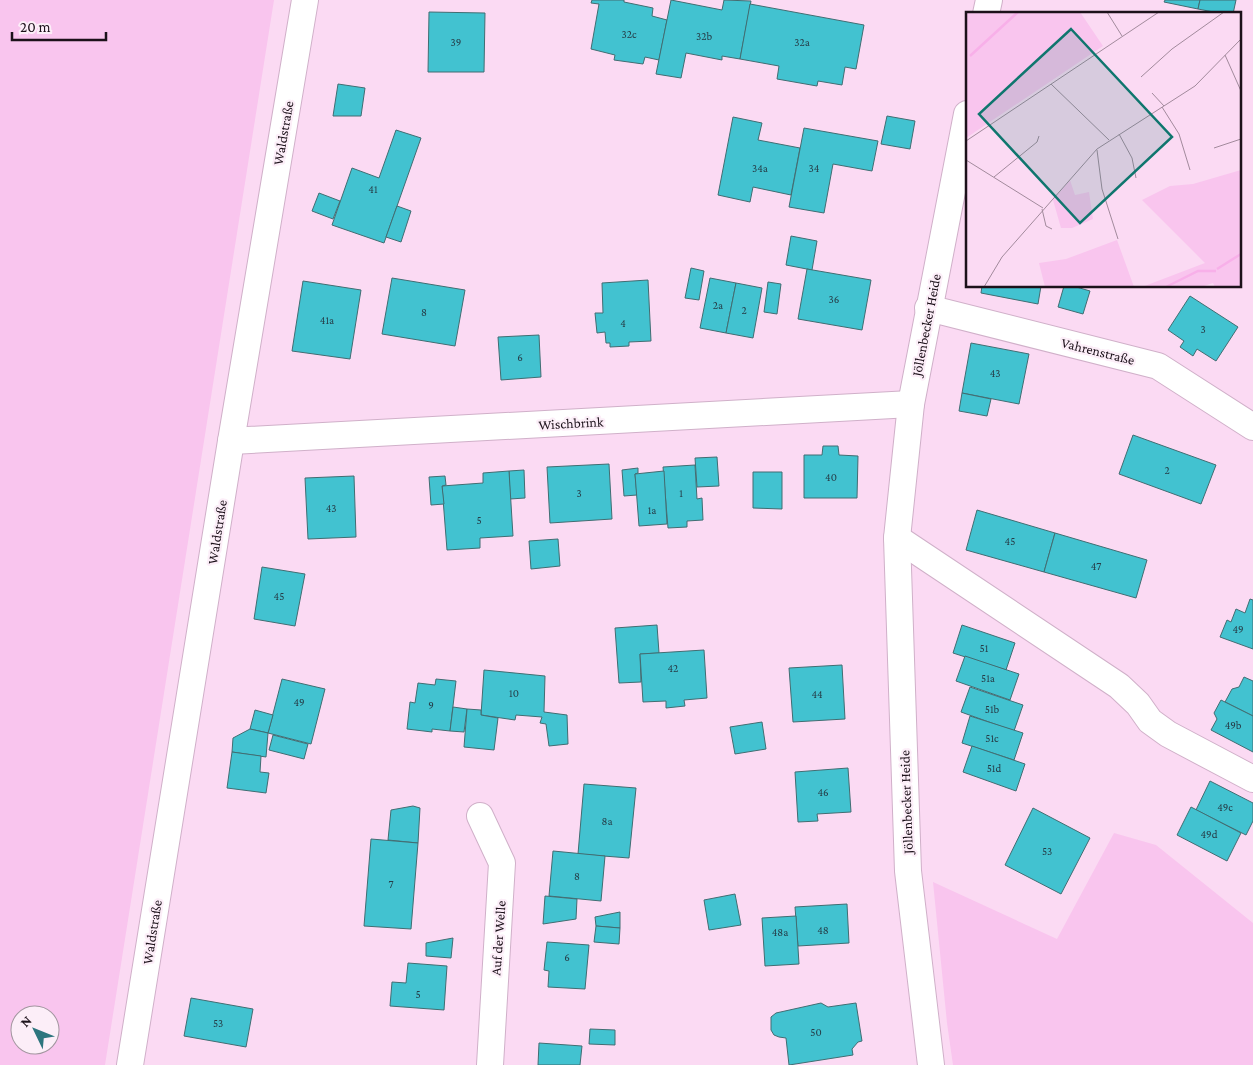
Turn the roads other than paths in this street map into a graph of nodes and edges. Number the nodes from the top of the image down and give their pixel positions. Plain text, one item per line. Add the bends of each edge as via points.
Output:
1 (305, 0) edge
2 (966, 119) edge
3 (928, 308) junction
4 (911, 404) junction
5 (1253, 427) edge
6 (231, 441) junction
7 (897, 538) junction
8 (1253, 779) edge
9 (480, 816) dead end
10 (130, 1065) edge
11 (490, 1065) edge
12 (931, 1065) edge

1 - 6 street, Waldstraße
2 - 3 street, Jöllenbecker Heide
3 - 4 street, Jöllenbecker Heide
3 - 5 street, Vahrenstraße via 1158,366
4 - 6 street, Wischbrink
4 - 7 street, Jöllenbecker Heide
6 - 10 street, Waldstraße
7 - 8 street via 1120,686 1150,721 1168,734
7 - 12 street, Jöllenbecker Heide via 908,871
9 - 11 street, Auf der Welle via 502,863

